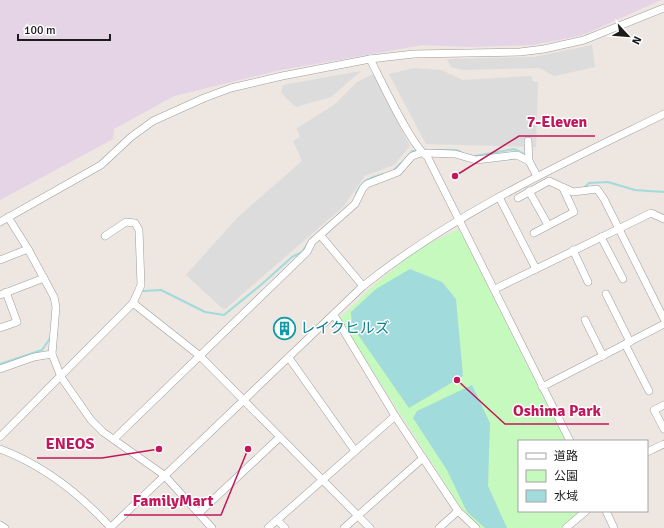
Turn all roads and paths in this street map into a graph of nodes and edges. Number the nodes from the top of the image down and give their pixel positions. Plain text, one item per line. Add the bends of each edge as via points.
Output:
1 (664, 8) edge
2 (370, 60) junction
3 (664, 114) edge
4 (528, 141) dead end
5 (421, 152) junction
6 (529, 161) junction
7 (537, 176) junction
8 (563, 188) junction
9 (529, 191) junction
10 (499, 197) junction
11 (518, 198) dead end
12 (8, 217) junction
13 (664, 219) edge
14 (459, 220) junction
15 (0, 222) edge
16 (548, 225) junction
17 (619, 228) junction
18 (534, 233) dead end
19 (105, 236) dead end
20 (321, 236) junction
21 (601, 237) junction
22 (28, 249) junction
23 (573, 250) junction
24 (0, 260) edge
25 (536, 269) junction
26 (44, 278) junction
27 (623, 279) dead end
28 (588, 282) dead end
29 (363, 286) junction
30 (495, 289) junction
31 (3, 294) edge
32 (606, 294) dead end
33 (133, 303) junction
34 (334, 315) junction
35 (664, 319) edge
36 (585, 320) dead end
37 (664, 324) edge
38 (0, 328) edge
39 (628, 343) junction
40 (52, 354) junction
41 (200, 356) junction
42 (603, 356) junction
43 (289, 358) junction
44 (0, 369) edge
45 (61, 377) junction
46 (542, 387) junction
47 (649, 391) dead end
48 (244, 400) junction
49 (664, 406) edge
50 (395, 416) junction
51 (664, 429) edge
52 (0, 437) edge
53 (280, 437) junction
54 (114, 439) junction
55 (569, 440) edge
56 (664, 444) edge
57 (0, 449) edge
58 (355, 451) junction
59 (648, 452) edge
60 (423, 458) junction
61 (164, 475) junction
62 (322, 479) junction
63 (458, 511) junction
64 (585, 512) edge
65 (606, 512) edge
66 (199, 513) junction
67 (358, 515) junction
68 (277, 520) junction
69 (0, 525) edge
70 (5, 528) edge
71 (110, 528) edge
72 (212, 528) edge
73 (268, 528) edge
74 (284, 528) edge
75 (344, 528) edge
76 (370, 528) edge
77 (439, 528) edge
78 (476, 528) edge
79 (566, 528) edge
80 (614, 528) edge

1 - 2 street via 584,40 544,49 520,52 414,54
2 - 5 street
2 - 12 street via 246,84 174,111 141,129 101,165
3 - 7 street
4 - 6 street
5 - 6 street via 455,154 476,160 517,154
5 - 14 street
5 - 20 street via 412,156 398,172 367,184 355,204
6 - 7 street
7 - 10 street
8 - 9 street via 549,181
8 - 16 street via 574,212
8 - 17 street via 578,193 597,189
9 - 11 street
9 - 16 street
10 - 14 street
10 - 25 street
12 - 15 street
12 - 22 street
13 - 17 street via 651,213
14 - 29 street via 416,246
14 - 30 street
16 - 18 street
17 - 21 street
17 - 35 street
19 - 33 street via 126,222 135,224 139,230 141,285
20 - 29 street
20 - 41 street via 312,242 307,252
21 - 23 street
21 - 27 street
22 - 24 street
22 - 26 street
23 - 25 street
23 - 28 street
25 - 30 street
26 - 31 street
26 - 40 street via 54,296 56,307
29 - 34 street
30 - 46 street
31 - 38 street via 17,322
32 - 39 street
33 - 41 street
33 - 45 street
34 - 43 street
34 - 50 street
36 - 42 street
37 - 39 street
39 - 42 street
39 - 47 street
40 - 44 street via 34,357
40 - 45 street
41 - 48 street
41 - 54 street
42 - 46 street
43 - 48 street
43 - 58 street
45 - 52 street
45 - 54 street via 91,420
46 - 55 street
48 - 53 street
48 - 61 street
49 - 51 street via 654,410
50 - 58 street
50 - 60 street
53 - 62 street
53 - 66 street
54 - 61 street
56 - 59 street
57 - 71 street via 59,481 78,495
58 - 62 street
60 - 63 street
60 - 67 street
61 - 66 street
61 - 71 street
62 - 67 street
62 - 68 street
63 - 77 street
63 - 78 street
64 - 79 street
65 - 80 street
66 - 72 street
67 - 75 street
67 - 76 street
68 - 73 street
68 - 74 street
69 - 70 street

